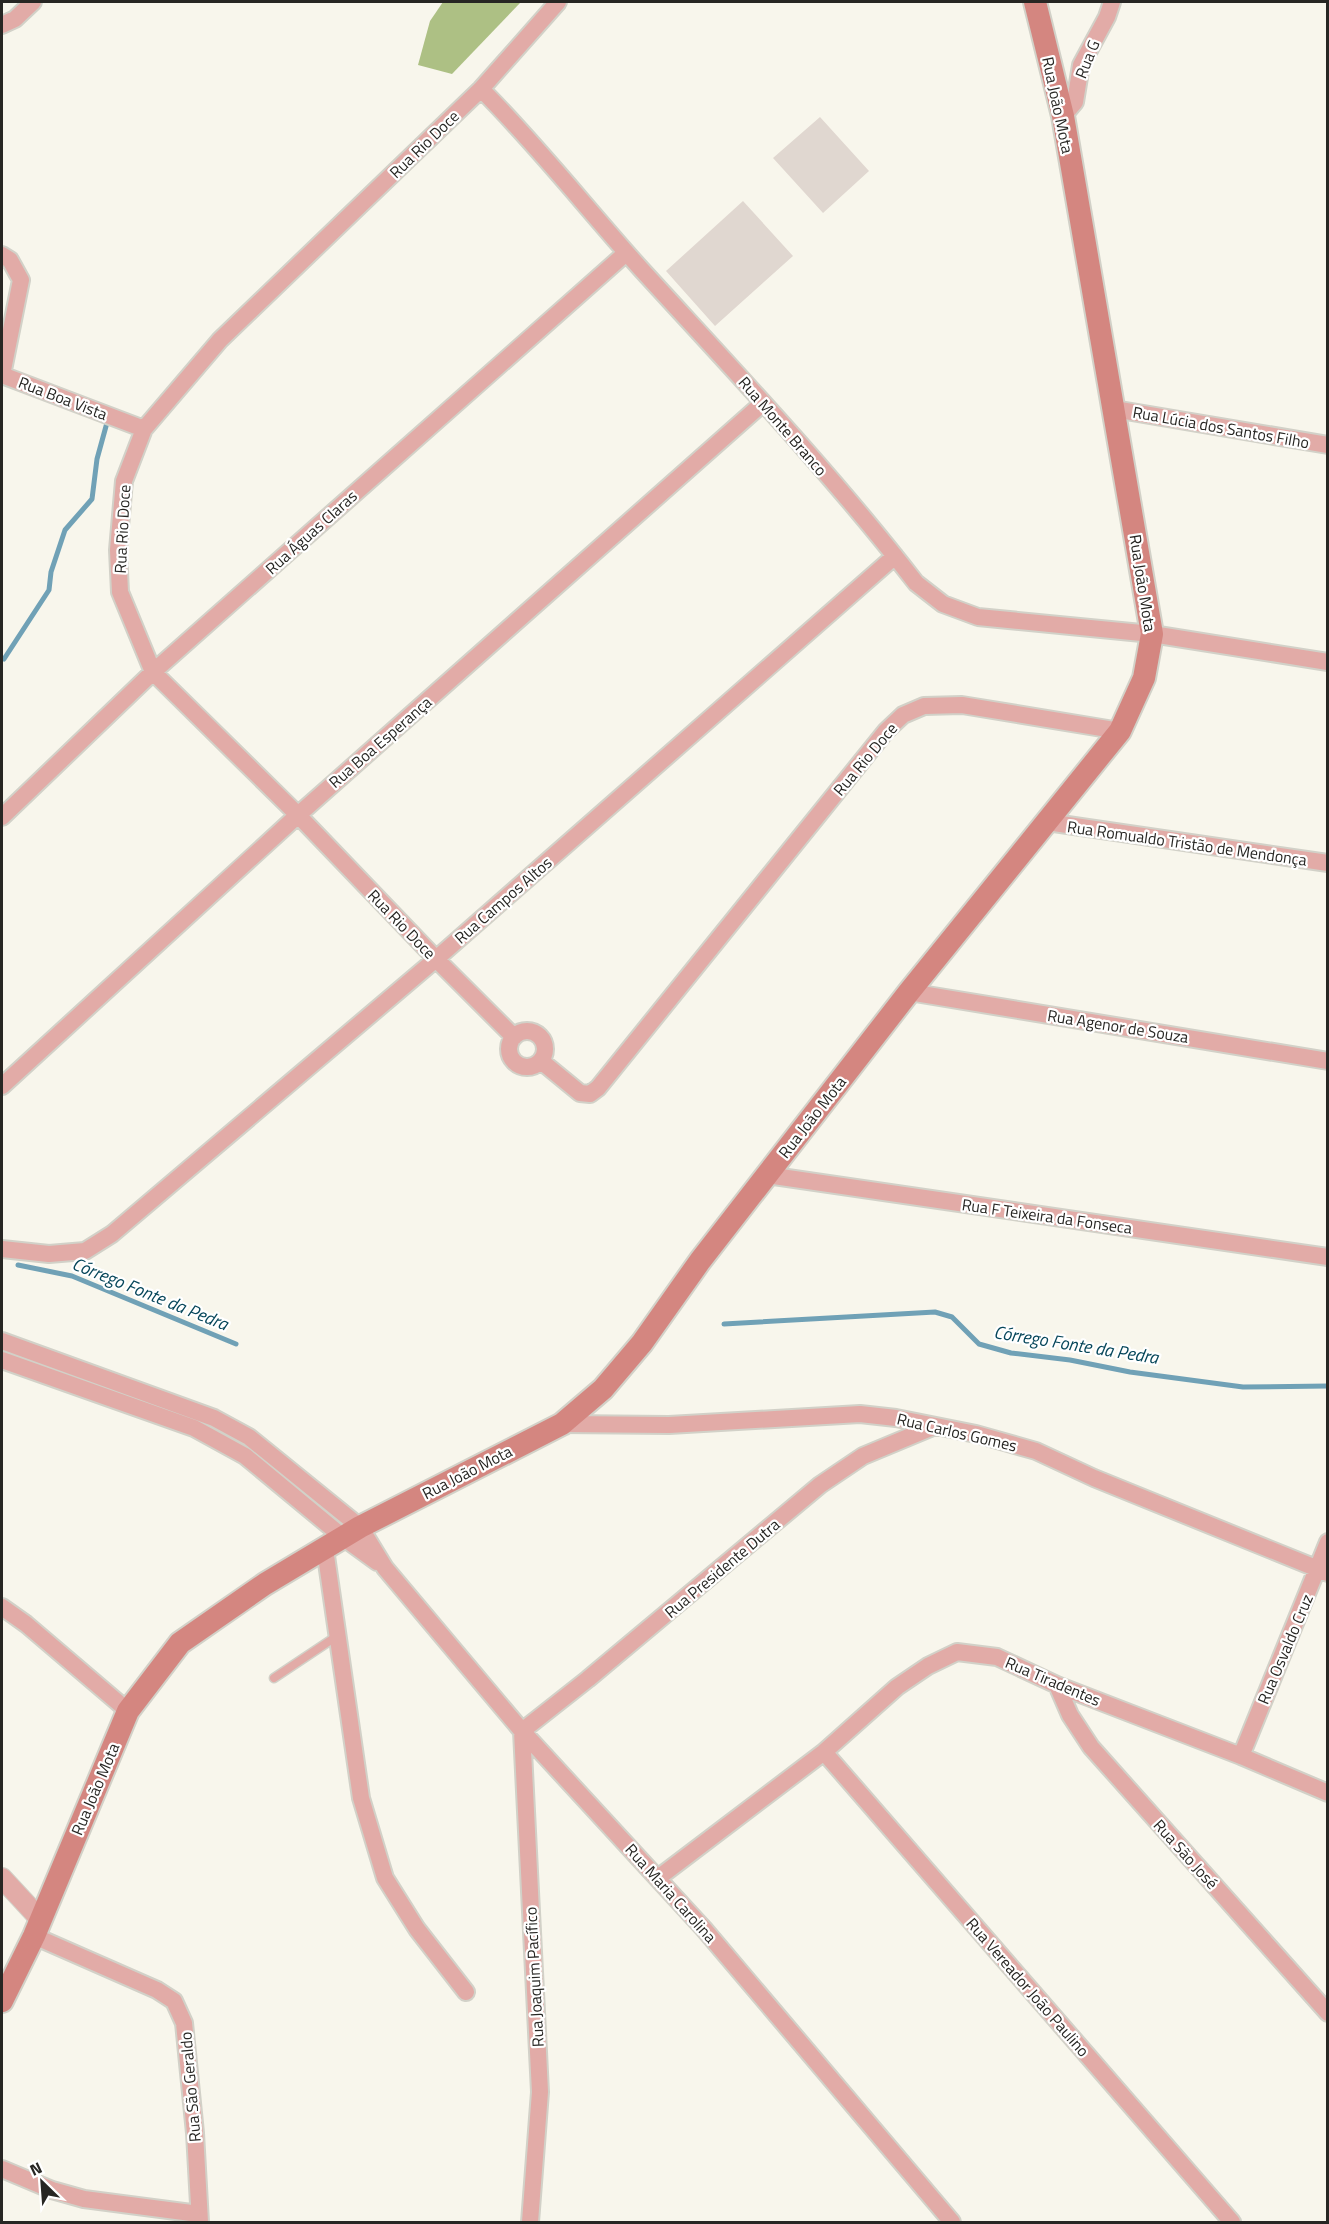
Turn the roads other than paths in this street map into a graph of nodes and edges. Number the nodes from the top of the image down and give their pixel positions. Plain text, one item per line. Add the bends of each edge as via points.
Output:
1 (33, 2) edge
2 (558, 2) edge
3 (1035, 2) edge
4 (1112, 2) edge
5 (2, 25) edge
6 (481, 89) junction
7 (1063, 116) junction
8 (627, 252) junction
9 (2, 255) edge
10 (2, 376) edge
11 (763, 403) junction
12 (1114, 409) junction
13 (144, 429) junction
14 (1328, 446) edge
15 (896, 556) junction
16 (1152, 634) junction
17 (1328, 662) edge
18 (153, 672) junction
19 (1120, 731) junction
20 (298, 815) junction
21 (2, 817) edge
22 (1047, 822) junction
23 (1328, 863) edge
24 (435, 959) junction
25 (909, 992) junction
26 (514, 1037) junction
27 (541, 1061) junction
28 (1328, 1061) edge
29 (2, 1086) edge
30 (766, 1175) junction
31 (2, 1249) edge
32 (1328, 1257) edge
33 (2, 1341) edge
34 (2, 1360) edge
35 (562, 1424) junction
36 (935, 1426) junction
37 (343, 1538) junction
38 (1328, 1542) edge
39 (1323, 1571) edge
40 (2, 1606) edge
41 (338, 1635) junction
42 (274, 1678) dead end
43 (1057, 1685) junction
44 (128, 1711) junction
45 (522, 1731) junction
46 (824, 1752) junction
47 (1241, 1756) junction
48 (1328, 1792) edge
49 (2, 1878) edge
50 (658, 1878) junction
51 (37, 1927) junction
52 (466, 1992) dead end
53 (2, 2001) edge
54 (1328, 2013) edge
55 (2, 2169) edge
56 (199, 2218) edge
57 (530, 2223) edge
58 (952, 2223) edge
59 (1232, 2223) edge

1 - 5 street
2 - 6 street, Rua Rio Doce
3 - 7 main road, Rua João Mota
4 - 7 street, Rua G via 1081,65 1075,102
6 - 8 street, Rua Monte Branco via 522,130
6 - 13 street, Rua Rio Doce via 220,340
7 - 12 main road, Rua João Mota
8 - 11 street, Rua Monte Branco
8 - 18 street, Rua Águas Claras
9 - 10 street, Rua Boa Vista via 10,260 21,280
10 - 13 street, Rua Boa Vista
11 - 15 street, Rua Monte Branco
11 - 20 street, Rua Boa Esperança
12 - 14 street, Rua Lúcia dos Santos Filho
12 - 16 main road, Rua João Mota
13 - 18 street, Rua Rio Doce via 124,481 118,550 120,592
15 - 16 street, Rua Monte Branco via 916,583 943,603 978,617
15 - 24 street, Rua Campos Altos
16 - 17 street, Rua Monte Branco
16 - 19 main road, Rua João Mota via 1144,678
18 - 20 street, Rua Rio Doce
18 - 21 street, Rua Águas Claras
19 - 22 main road, Rua João Mota
19 - 27 street, Rua Rio Doce via 962,705 924,706 903,715 886,731 598,1088 590,1094 580,1093
20 - 24 street, Rua Rio Doce
20 - 29 street, Rua Boa Esperança
22 - 23 street, Rua Romualdo Tristão de Mendonça
22 - 25 main road, Rua João Mota
24 - 26 street, Rua Rio Doce
24 - 31 street, Rua Campos Altos via 112,1234 85,1251 49,1254
25 - 28 street, Rua Agenor de Souza
25 - 30 main road, Rua João Mota
26 - 27 street via 510,1050 515,1062 528,1067
26 - 27 street via 527,1031 540,1036 545,1048
30 - 32 street, Rua F Teixeira da Fonseca
30 - 35 main road, Rua João Mota via 624,1366
33 - 37 street via 214,1418 249,1437
34 - 37 street via 195,1428 245,1456
35 - 36 street, Rua Carlos Gomes via 669,1425 860,1414
35 - 37 main road, Rua João Mota
36 - 39 street, Rua Carlos Gomes via 1036,1451
36 - 45 street, Rua Presidente Dutra via 863,1456 820,1485
37 - 41 street
37 - 44 main road, Rua João Mota via 265,1584 180,1643
37 - 45 street, Rua Maria Carolina via 386,1568
38 - 39 street, Rua Osvaldo Cruz
39 - 47 street, Rua Osvaldo Cruz
40 - 44 street
41 - 42 lane
41 - 52 street via 361,1798 386,1878 417,1929
43 - 46 street, Rua Tiradentes via 998,1657 957,1652 897,1687
43 - 47 street, Rua Tiradentes
43 - 54 street, Rua São José via 1070,1715 1091,1747
44 - 51 main road, Rua João Mota
45 - 50 street, Rua Maria Carolina
45 - 57 street, Rua Joaquim Pacífico via 540,2092
46 - 50 street, Rua Tiradentes
46 - 59 street, Rua Vereador João Paulino
47 - 48 street, Rua Tiradentes
49 - 51 street
50 - 58 street, Rua Maria Carolina
51 - 53 main road, Rua João Mota
51 - 56 street, Rua São Geraldo via 174,2001 184,2023
55 - 56 street via 84,2199

